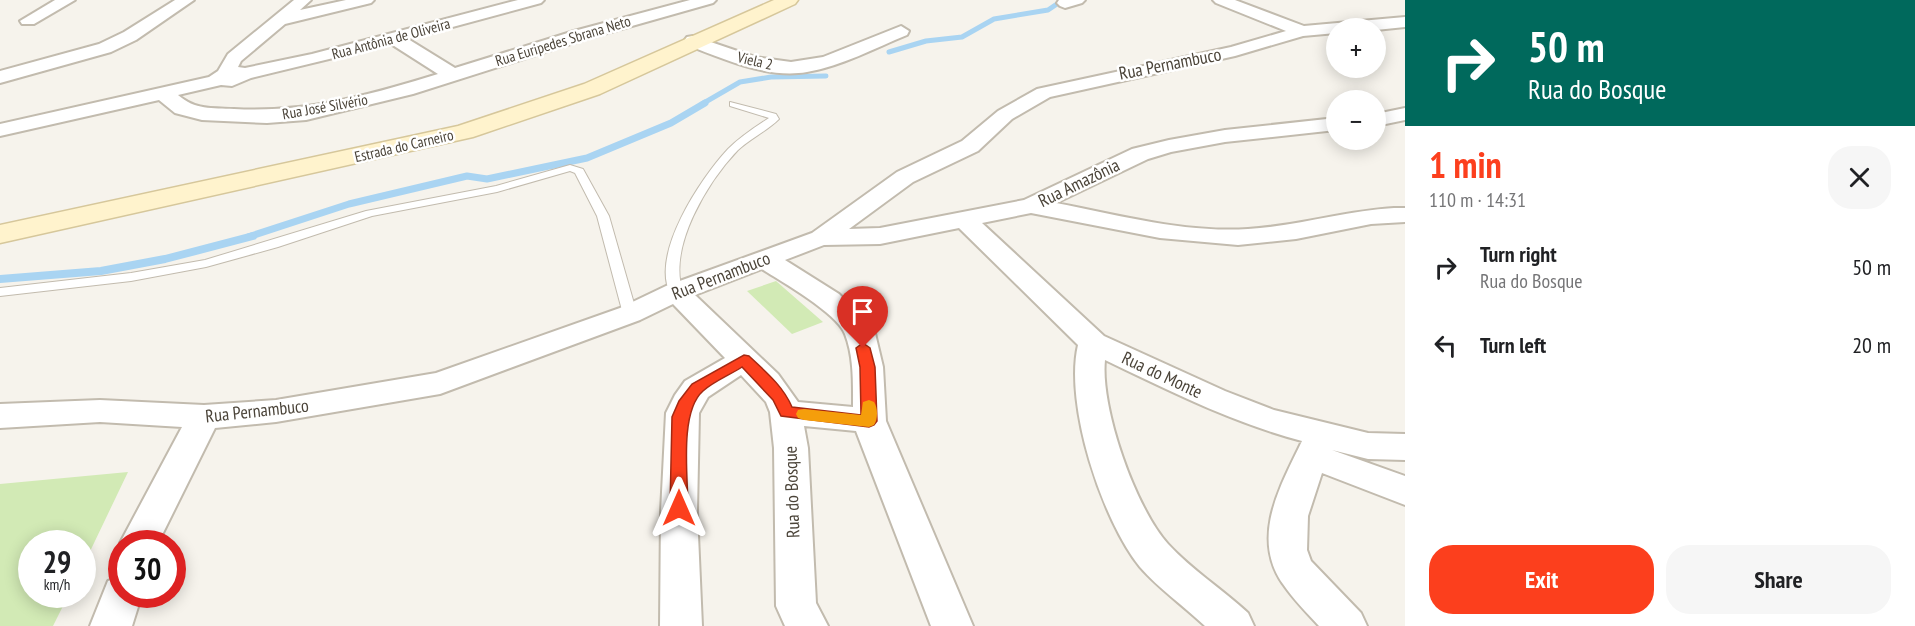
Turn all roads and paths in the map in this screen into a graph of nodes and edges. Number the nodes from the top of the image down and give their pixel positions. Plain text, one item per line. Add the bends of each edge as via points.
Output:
1 (67, 0) edge
2 (186, 0) edge
3 (303, 0) edge
4 (366, 0) edge
5 (532, 0) edge
6 (708, 0) edge
7 (789, 0) edge
8 (1221, 0) edge
9 (280, 20) junction
10 (28, 21) dead end
11 (1405, 22) edge
12 (902, 31) dead end
13 (1302, 31) junction
14 (394, 39) junction
15 (693, 41) junction
16 (453, 75) junction
17 (223, 76) junction
18 (0, 77) edge
19 (164, 94) junction
20 (733, 104) dead end
21 (1405, 114) edge
22 (1386, 118) edge
23 (1326, 125) edge
24 (0, 130) edge
25 (1031, 206) junction
26 (1405, 215) edge
27 (964, 219) junction
28 (0, 234) edge
29 (821, 238) junction
30 (764, 259) junction
31 (0, 292) edge
32 (676, 292) junction
33 (630, 314) junction
34 (1093, 343) junction
35 (744, 360) junction
36 (786, 412) junction
37 (0, 416) edge
38 (204, 417) junction
39 (869, 421) junction
40 (1317, 446) junction
41 (1405, 447) edge
42 (1405, 491) edge
43 (146, 530) edge
44 (117, 608) edge
45 (111, 626) edge
46 (681, 626) edge
47 (807, 626) edge
48 (952, 626) edge
49 (1233, 626) edge
50 (1346, 626) edge

1 - 10 street
2 - 18 street via 118,42
3 - 9 street
4 - 9 street
5 - 14 street, Rua Antônia de Oliveira
6 - 16 street, Rua Euripedes Sbrana Neto
7 - 15 street, Estrada do Carneiro
8 - 13 street
9 - 17 street via 234,58
11 - 13 street, Rua Pernambuco
12 - 15 street, Viela 2 via 805,67 750,62
13 - 29 street, Rua Pernambuco via 1235,51 1044,93 1005,115 970,146 905,177
14 - 16 street
14 - 17 street, Rua Antônia de Oliveira
15 - 28 street, Estrada do Carneiro via 592,89 464,132
16 - 19 street, Rua José Silvério via 358,103 267,117 202,114 182,109
17 - 19 street
19 - 24 street
20 - 32 lane via 774,119 734,148 698,201 673,260
21 - 22 street
23 - 25 street, Rua Amazônia via 1225,136 1159,149 1124,161
25 - 26 street via 1136,228 1235,237
25 - 27 street, Rua Amazônia
27 - 29 street, Rua Amazônia via 880,236
27 - 34 street, Rua do Monte
29 - 30 street, Rua Pernambuco
30 - 32 street, Rua Pernambuco
30 - 39 street via 829,300 859,328 868,367
31 - 33 lane via 131,277 206,263 370,213 497,189 570,168 579,171 603,216
32 - 33 street, Rua Pernambuco
32 - 35 street, Rua do Bosque
33 - 38 street, Rua Pernambuco via 440,383 288,409
34 - 40 street, Rua do Monte
34 - 49 street via 1089,374 1097,429 1126,506 1145,544
35 - 36 street, Rua do Bosque via 780,398
35 - 46 street via 697,387 680,417
36 - 39 street
36 - 47 street, Rua do Bosque via 791,448 796,606
37 - 38 street, Rua Pernambuco via 100,411
38 - 43 street
39 - 48 street
40 - 41 street, Rua do Monte
40 - 42 street
40 - 50 street via 1289,508 1287,540 1294,568
44 - 45 street

